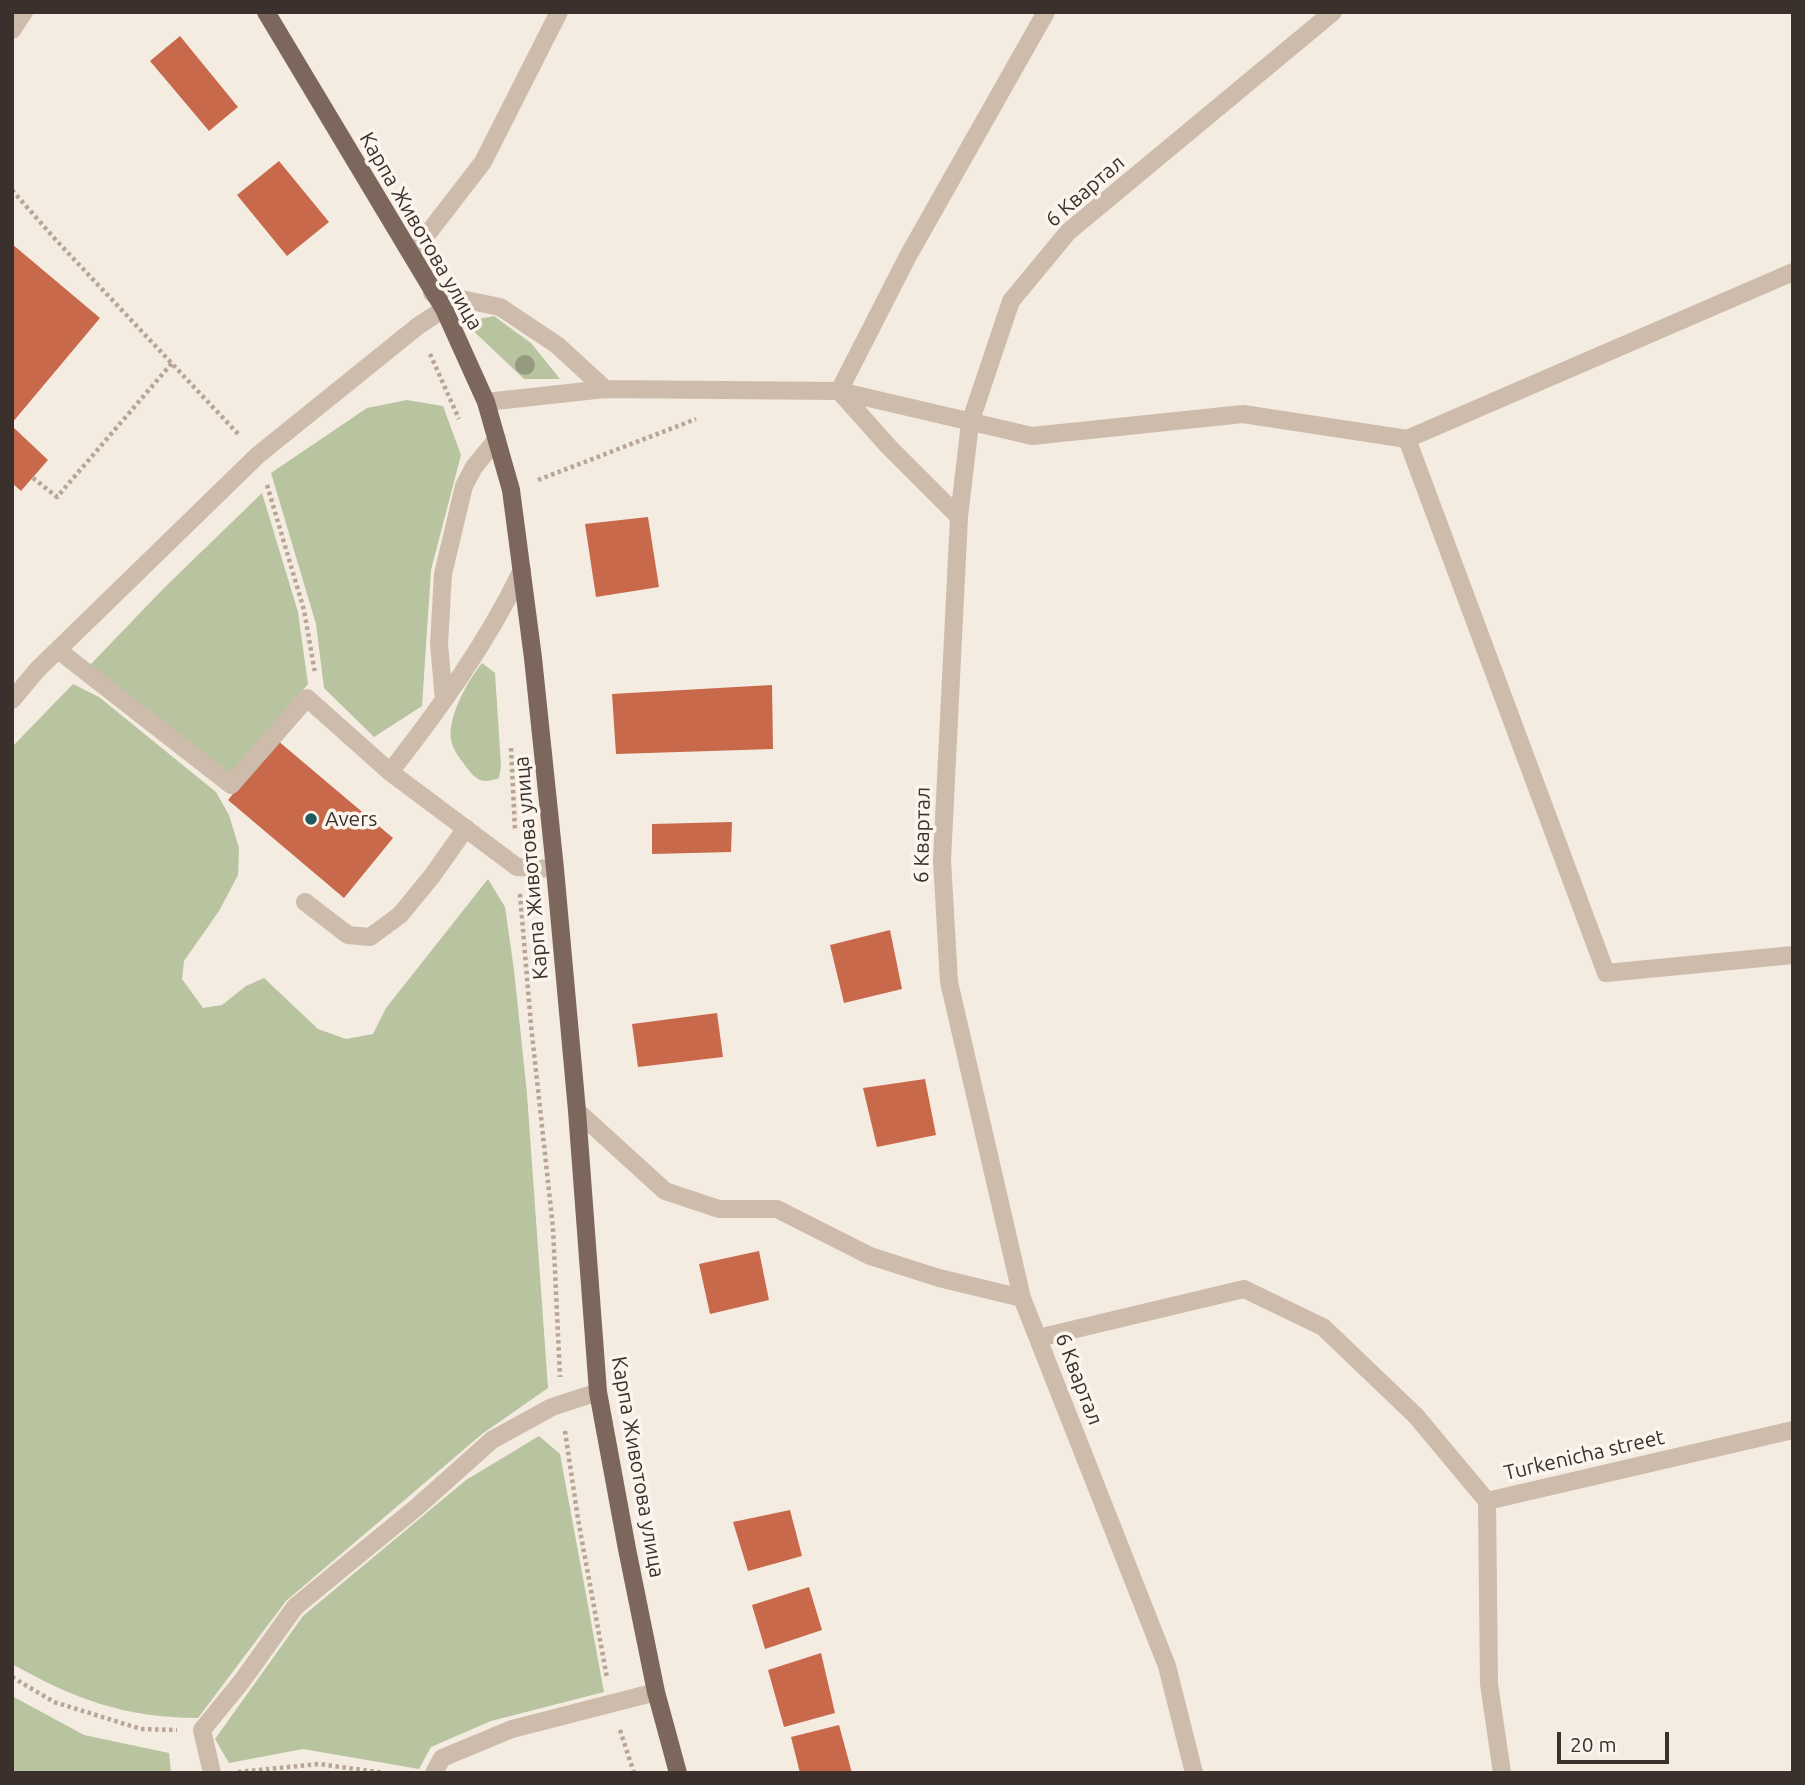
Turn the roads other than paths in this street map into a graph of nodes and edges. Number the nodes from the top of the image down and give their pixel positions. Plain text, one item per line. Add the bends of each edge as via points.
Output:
1 (23, 12) edge
2 (266, 12) edge
3 (559, 12) edge
4 (1046, 12) edge
5 (1333, 12) edge
6 (12, 30) edge
7 (412, 254) junction
8 (1793, 272) edge
9 (432, 293) junction
10 (444, 309) junction
11 (605, 389) junction
12 (839, 391) junction
13 (486, 402) junction
14 (970, 423) junction
15 (497, 439) junction
16 (1407, 439) junction
17 (959, 517) junction
18 (522, 570) junction
19 (58, 650) junction
20 (12, 699) edge
21 (444, 700) junction
22 (390, 772) junction
23 (466, 828) junction
24 (555, 869) junction
25 (305, 902) dead end
26 (1793, 955) edge
27 (577, 1111) junction
28 (1022, 1298) junction
29 (1038, 1338) junction
30 (598, 1392) junction
31 (1793, 1430) edge
32 (1487, 1501) junction
33 (656, 1692) junction
34 (212, 1773) edge
35 (434, 1773) edge
36 (678, 1773) edge
37 (1194, 1773) edge
38 (1502, 1773) edge

1 - 6 street
2 - 7 main road, Карпа Животова улица
3 - 7 street via 483,162
4 - 12 street via 908,257
5 - 14 street, 6 Квартал via 1068,232 1011,301
7 - 9 main road, Карпа Животова улица
8 - 16 street
9 - 10 main road, Карпа Животова улица
9 - 11 street via 500,307 556,345
10 - 13 main road, Карпа Животова улица
10 - 19 street via 258,455
11 - 12 street
11 - 13 street
12 - 14 street
12 - 17 street
13 - 15 main road, Карпа Животова улица
14 - 16 street via 1032,436 1242,414
14 - 17 street, 6 Квартал
15 - 18 main road, Карпа Животова улица via 511,490
15 - 21 street via 464,486 443,574 439,644
16 - 26 street via 1606,973
17 - 28 street, 6 Квартал via 942,860 949,982
18 - 21 street via 502,612
18 - 24 main road, Карпа Животова улица
19 - 20 street
19 - 22 street via 231,785 307,698
21 - 22 street
22 - 23 street
23 - 24 street via 517,867
23 - 25 street via 400,915 370,937 348,935
24 - 27 main road, Карпа Животова улица
27 - 28 street via 665,1191 719,1209 777,1209 870,1256
27 - 30 main road, Карпа Животова улица
28 - 29 street, 6 Квартал
29 - 32 street via 1244,1289 1323,1327 1416,1416
29 - 37 street, 6 Квартал via 1167,1666
30 - 33 main road, Карпа Животова улица
30 - 34 street via 552,1407 492,1440 295,1607 202,1730
31 - 32 street, Turkenicha street
32 - 38 street, Turkenicha street via 1489,1684
33 - 35 street via 512,1729 442,1758
33 - 36 main road, Карпа Животова улица

